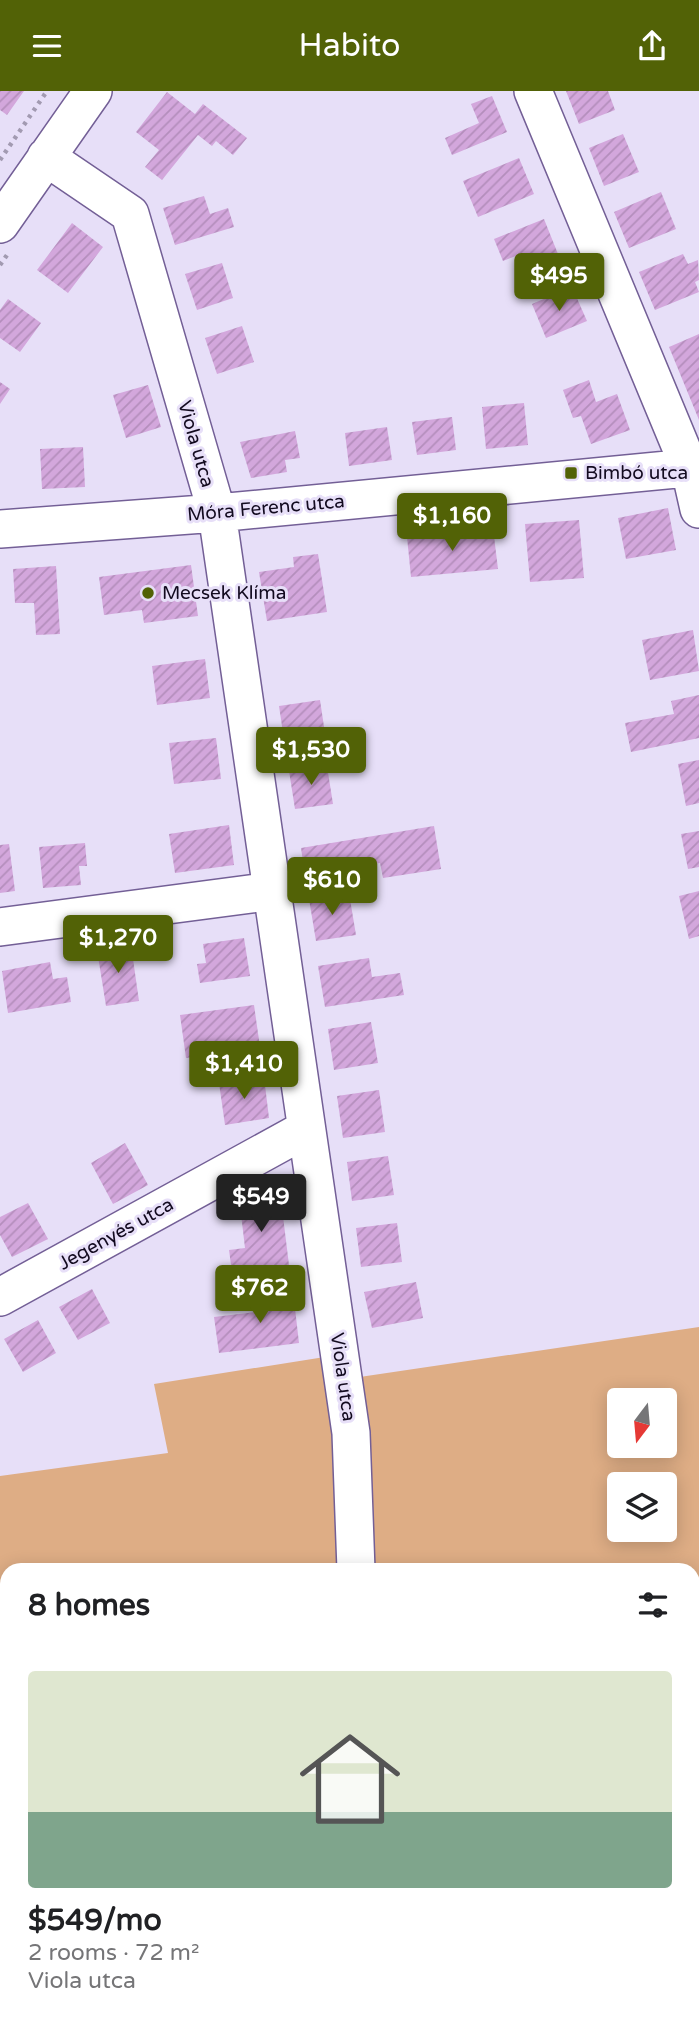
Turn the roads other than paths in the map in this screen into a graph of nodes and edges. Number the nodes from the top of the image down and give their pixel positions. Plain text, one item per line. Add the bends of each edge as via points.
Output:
1 (93, 91) edge
2 (533, 91) edge
3 (46, 157) junction
4 (6, 205) edge
5 (695, 468) edge
6 (699, 509) edge
7 (217, 513) junction
8 (0, 529) edge
9 (273, 891) junction
10 (0, 926) edge
11 (306, 1129) junction
12 (0, 1297) edge
13 (356, 1563) edge

1 - 3 street
2 - 5 street
3 - 4 street
3 - 7 street, Viola utca via 130,214
5 - 6 street
5 - 7 street, Móra Ferenc utca
7 - 8 street, Móra Ferenc utca
7 - 9 street, Viola utca
9 - 10 street
9 - 11 street, Viola utca
11 - 12 street, Jegenyés utca
11 - 13 street, Viola utca via 351,1433

